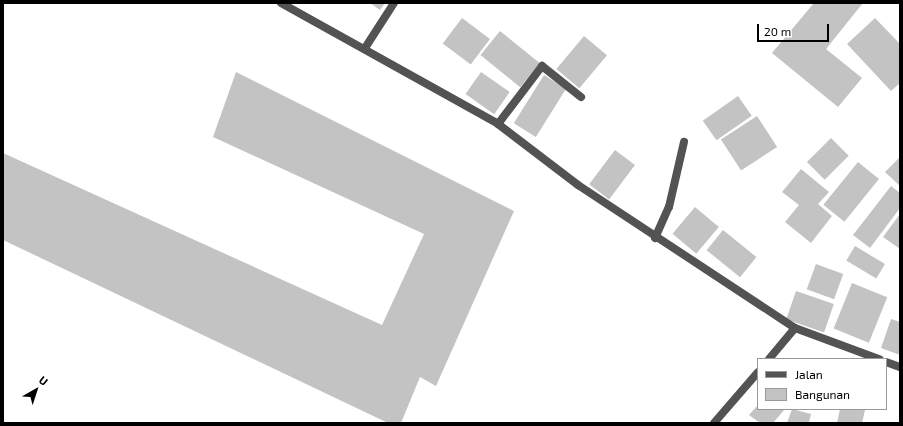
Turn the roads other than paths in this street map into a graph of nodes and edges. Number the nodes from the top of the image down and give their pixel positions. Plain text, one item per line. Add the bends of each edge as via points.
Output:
1 (281, 3) edge
2 (394, 3) edge
3 (365, 48) junction
4 (581, 97) dead end
5 (498, 124) junction
6 (684, 142) dead end
7 (655, 238) junction
8 (795, 328) junction
9 (770, 358) edge
10 (876, 358) edge
11 (887, 362) edge
12 (900, 367) edge
13 (757, 373) edge
14 (714, 423) edge

1 - 3 street
2 - 3 street
3 - 5 street
4 - 5 street via 542,66
5 - 7 street
6 - 7 street via 669,207
7 - 8 street
8 - 9 street
8 - 10 street
11 - 12 street
13 - 14 street

